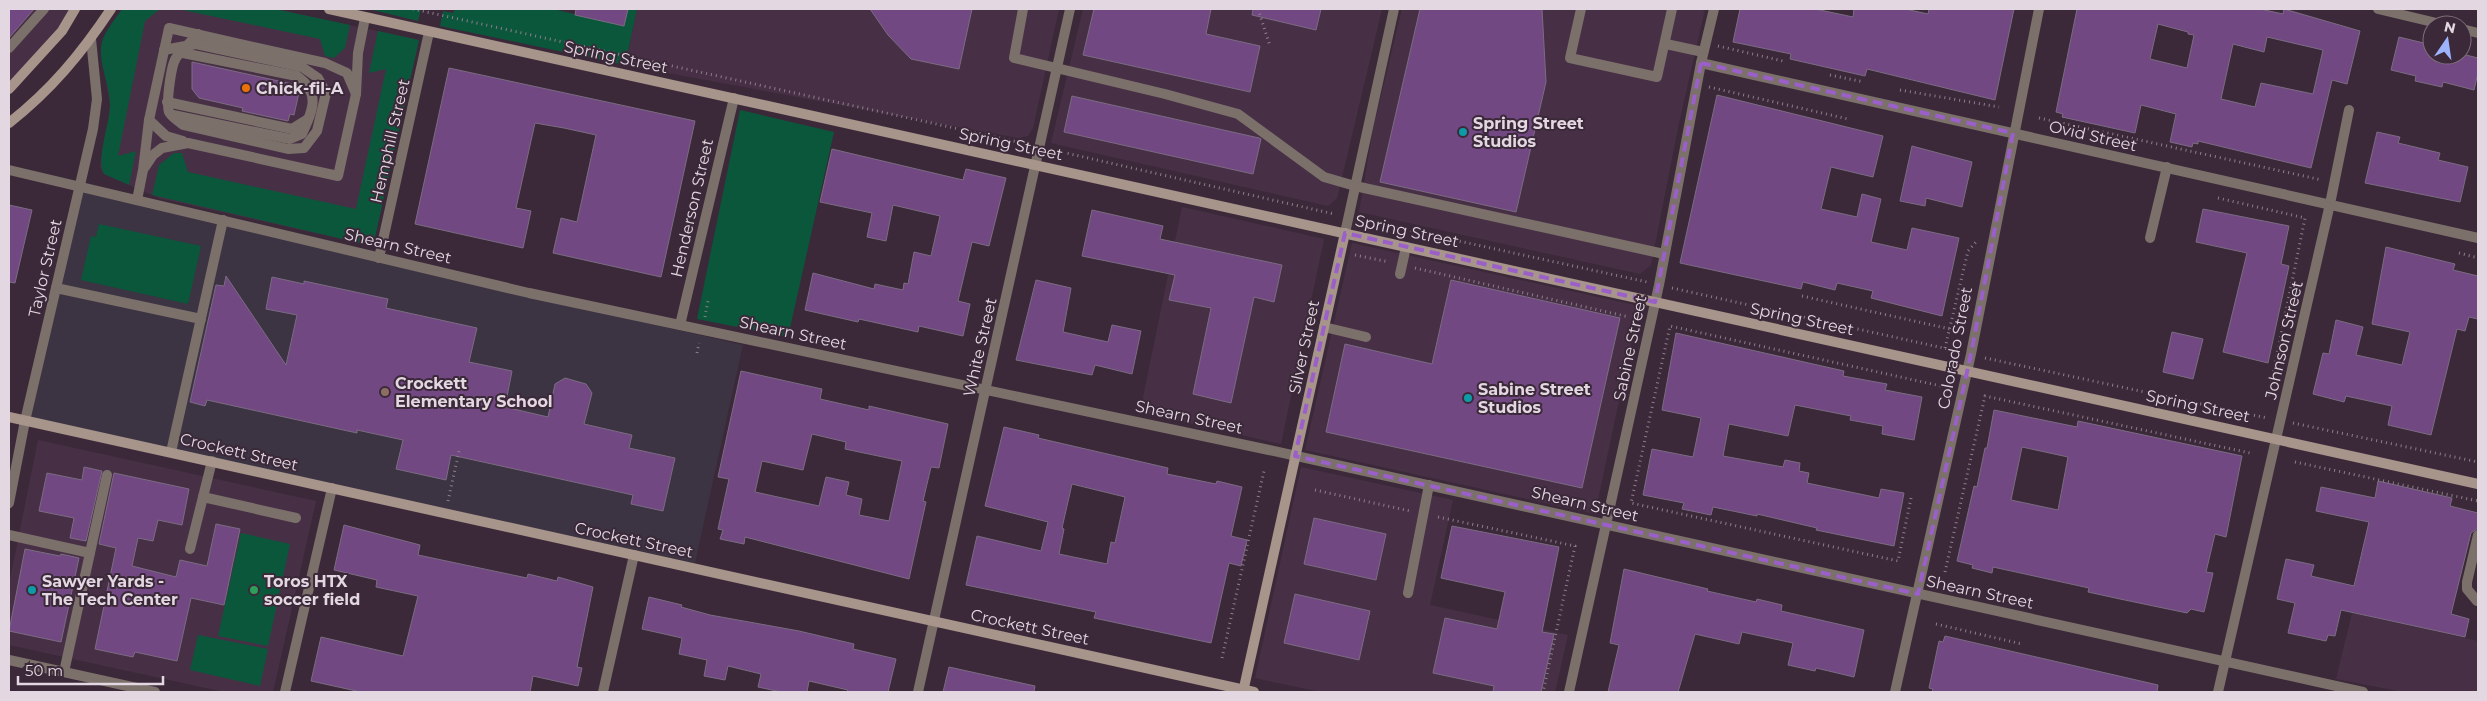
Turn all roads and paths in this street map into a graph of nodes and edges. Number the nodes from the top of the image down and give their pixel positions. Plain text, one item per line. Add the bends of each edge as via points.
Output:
1 (44, 9) edge
2 (75, 9) edge
3 (112, 9) edge
4 (329, 9) edge
5 (413, 9) edge
6 (1023, 9) edge
7 (1070, 9) edge
8 (1258, 9) edge
9 (1394, 9) edge
10 (1582, 9) edge
11 (1672, 9) edge
12 (1714, 9) edge
13 (2039, 9) edge
14 (2378, 9) edge
15 (365, 18) junction
16 (2422, 20) edge
17 (429, 32) junction
18 (198, 34) junction
19 (1718, 37) dead end
20 (91, 39) junction
21 (1666, 44) junction
22 (1270, 46) dead end
23 (9, 48) edge
24 (184, 49) junction
25 (164, 50) junction
26 (1703, 52) junction
27 (358, 53) junction
28 (1783, 61) dead end
29 (325, 63) junction
30 (1701, 63) junction
31 (1056, 68) junction
32 (1830, 75) dead end
33 (1864, 82) dead end
34 (1697, 85) junction
35 (9, 89) edge
36 (1900, 90) dead end
37 (356, 94) junction
38 (734, 98) junction
39 (167, 102) junction
40 (1999, 107) dead end
41 (2349, 110) dead end
42 (170, 114) junction
43 (1848, 118) dead end
44 (2039, 118) dead end
45 (309, 119) junction
46 (149, 120) junction
47 (9, 123) edge
48 (2013, 133) junction
49 (1020, 142) dead end
50 (188, 143) junction
51 (1052, 150) dead end
52 (1035, 164) junction
53 (2167, 168) junction
54 (9, 170) edge
55 (143, 170) junction
56 (2334, 183) junction
57 (79, 186) junction
58 (1355, 186) junction
59 (2218, 198) dead end
60 (137, 200) junction
61 (2330, 204) junction
62 (1330, 212) dead end
63 (223, 220) junction
64 (1360, 220) dead end
65 (1345, 233) junction
66 (2150, 238) dead end
67 (2478, 238) edge
68 (1976, 242) dead end
69 (1406, 246) junction
70 (2459, 253) dead end
71 (1664, 254) junction
72 (1355, 255) dead end
73 (379, 258) junction
74 (2478, 258) edge
75 (1401, 270) junction
76 (1636, 280) dead end
77 (1667, 287) dead end
78 (56, 288) junction
79 (1802, 296) dead end
80 (708, 301) dead end
81 (1655, 302) junction
82 (1629, 317) dead end
83 (201, 319) junction
84 (704, 320) dead end
85 (680, 325) junction
86 (1324, 327) junction
87 (1950, 329) junction
88 (1366, 337) dead end
89 (1946, 348) junction
90 (1950, 349) dead end
91 (1981, 357) dead end
92 (1967, 371) junction
93 (1941, 386) dead end
94 (986, 388) junction
95 (9, 417) edge
96 (25, 421) junction
97 (2294, 424) dead end
98 (2276, 439) junction
99 (459, 450) dead end
100 (171, 452) junction
101 (2250, 453) dead end
102 (1296, 456) junction
103 (212, 461) junction
104 (2294, 462) dead end
105 (2478, 462) edge
106 (1264, 471) dead end
107 (107, 475) dead end
108 (2478, 484) edge
109 (1429, 485) junction
110 (332, 488) junction
111 (1315, 490) dead end
112 (204, 496) junction
113 (1912, 498) dead end
114 (2478, 501) edge
115 (9, 503) edge
116 (446, 513) junction
117 (1424, 514) junction
118 (296, 518) dead end
119 (1606, 525) junction
120 (9, 535) edge
121 (2478, 535) edge
122 (190, 549) dead end
123 (90, 554) junction
124 (634, 555) junction
125 (1945, 572) dead end
126 (1408, 592) dead end
127 (1918, 594) junction
128 (2477, 601) dead end
129 (934, 621) junction
130 (1936, 624) dead end
131 (2022, 644) dead end
132 (1222, 658) dead end
133 (9, 660) edge
134 (2225, 662) junction
135 (64, 672) junction
136 (132, 690) edge
137 (155, 692) edge
138 (285, 692) edge
139 (602, 692) edge
140 (918, 692) edge
141 (1247, 692) edge
142 (1543, 692) edge
143 (1569, 692) edge
144 (1894, 692) edge
145 (2218, 692) edge
146 (2363, 692) edge

1 - 23 street
2 - 35 street via 62,31
3 - 20 street
4 - 15 street, Spring Street
5 - 49 path
6 - 31 street via 1014,58
7 - 31 street, White Street
8 - 22 path
9 - 58 street, Silver Street
10 - 21 street via 1570,58 1657,77
11 - 21 street
12 - 26 street, Sabine Street
13 - 48 street, Colorado Street
14 - 16 street
15 - 17 street, Spring Street
15 - 27 street
17 - 38 street, Spring Street
17 - 73 street, Hemphill Street
18 - 24 street
18 - 25 street via 169,28
18 - 29 street
19 - 28 path via 1716,46
20 - 47 street via 41,98
20 - 57 street, Taylor Street via 97,98
21 - 26 street
24 - 25 street
24 - 39 street via 175,60
24 - 42 street via 196,44 302,67 318,78 326,93 318,131 304,148 288,148 183,125
24 - 45 street via 297,76 309,85 314,96
25 - 46 street
26 - 30 street, Sabine Street
27 - 29 street via 345,67
27 - 37 street
29 - 37 street via 347,73
30 - 34 street, Sabine Street
30 - 48 street, Ovid Street
31 - 52 street, White Street
31 - 58 street via 1238,114 1324,177
32 - 33 path
34 - 43 path
34 - 71 street, Sabine Street
36 - 40 path
37 - 50 street via 338,176
38 - 52 street, Spring Street
38 - 85 street, Henderson Street
39 - 42 street
39 - 45 street via 292,129
41 - 56 street, Johnson Street
42 - 45 street via 290,139 302,134
44 - 56 path
46 - 50 street via 166,136
46 - 55 street
48 - 53 street, Ovid Street
48 - 92 street, Colorado Street
50 - 55 street via 162,148 153,154
51 - 62 path
52 - 65 street, Spring Street
52 - 94 street, White Street
53 - 61 street, Ovid Street
53 - 66 street
54 - 57 street, Shearn Street
55 - 60 street
56 - 61 street, Johnson Street
57 - 60 street, Shearn Street
57 - 78 street, Taylor Street
58 - 65 street, Silver Street
58 - 71 street
59 - 91 path via 2305,218 2267,418
60 - 63 street, Shearn Street
61 - 67 street, Ovid Street
61 - 98 street, Johnson Street
63 - 73 street, Shearn Street
63 - 83 street
64 - 76 path
65 - 69 street, Spring Street
65 - 86 street, Silver Street
68 - 87 path via 1968,251
69 - 75 street
69 - 81 street, Spring Street
70 - 74 path
71 - 81 street, Sabine Street
72 - 75 path
73 - 85 street, Shearn Street
75 - 82 path
77 - 89 path
78 - 83 street
78 - 96 street, Taylor Street
79 - 87 path
80 - 84 path
81 - 92 street, Spring Street
81 - 119 street, Sabine Street
83 - 100 street
85 - 94 street, Shearn Street
86 - 88 street
86 - 102 street, Silver Street
87 - 89 path
89 - 90 path
92 - 98 street, Spring Street
92 - 127 street, Colorado Street
93 - 113 path via 1670,326 1631,504 1898,561
94 - 102 street, Shearn Street
94 - 129 street, White Street
95 - 96 street, Crockett Street
96 - 100 street, Crockett Street
96 - 115 street, Taylor Street
97 - 105 path
98 - 108 street, Spring Street
98 - 134 street, Johnson Street
99 - 116 path
100 - 103 street, Crockett Street
101 - 125 path via 1985,396
102 - 109 street, Shearn Street
102 - 141 street, Silver Street
103 - 110 street, Crockett Street
103 - 112 street
104 - 114 path
106 - 132 path
107 - 123 street
109 - 117 street
109 - 119 street, Shearn Street
110 - 116 street, Crockett Street
110 - 138 street
111 - 117 path
112 - 118 street
112 - 122 street
116 - 124 street, Crockett Street
117 - 126 street
117 - 142 path via 1574,546
119 - 127 street, Shearn Street
119 - 143 street, Sabine Street
120 - 123 street
121 - 128 street via 2467,582 2467,589
123 - 135 street
124 - 129 street, Crockett Street
124 - 139 street
127 - 134 street, Shearn Street
127 - 144 street, Colorado Street
129 - 140 street, White Street
129 - 141 street, Crockett Street
130 - 131 path
133 - 135 street
134 - 145 street, Johnson Street
134 - 146 street, Shearn Street
135 - 136 street
136 - 137 street

